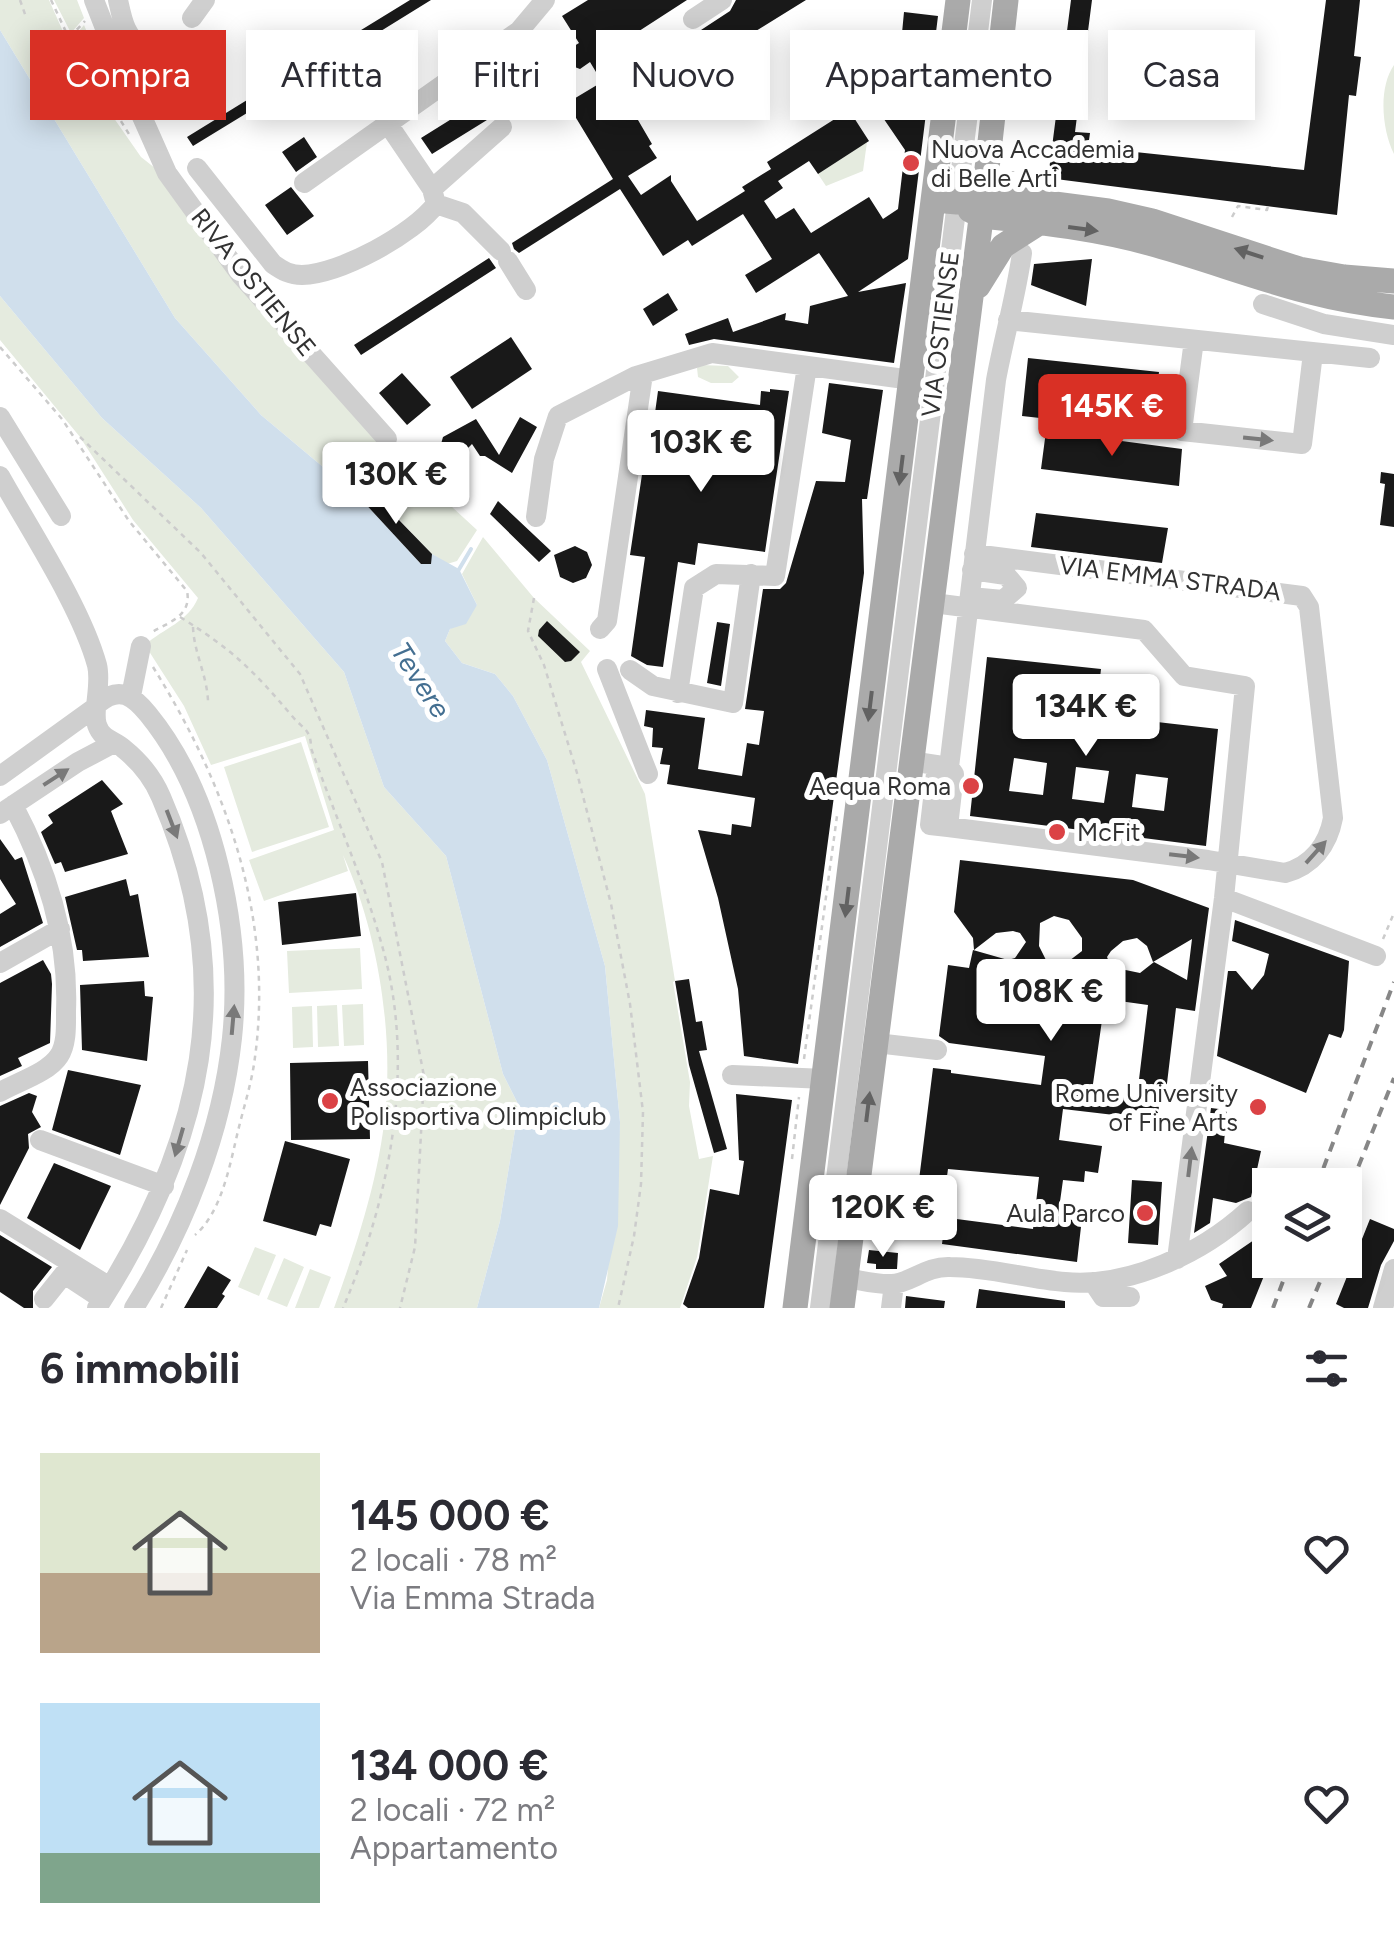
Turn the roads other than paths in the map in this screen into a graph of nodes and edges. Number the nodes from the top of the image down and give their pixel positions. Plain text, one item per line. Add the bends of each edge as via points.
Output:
1 (118, 0) edge
2 (205, 0) edge
3 (546, 0) edge
4 (722, 0) edge
5 (958, 0) edge
6 (982, 0) edge
7 (1006, 0) edge
8 (90, 10) edge
9 (192, 18) dead end
10 (692, 19) dead end
11 (126, 30) edge
12 (388, 124) junction
13 (502, 127) dead end
14 (197, 168) dead end
15 (304, 183) dead end
16 (434, 196) junction
17 (946, 201) junction
18 (983, 206) junction
19 (1039, 223) junction
20 (951, 252) junction
21 (1022, 253) dead end
22 (924, 269) junction
23 (973, 275) junction
24 (1394, 281) edge
25 (1344, 289) junction
26 (526, 290) dead end
27 (970, 302) junction
28 (1263, 304) dead end
29 (1394, 307) edge
30 (1008, 320) junction
31 (1394, 335) edge
32 (1194, 340) junction
33 (1313, 353) junction
34 (1370, 358) dead end
35 (807, 366) junction
36 (644, 374) junction
37 (912, 380) junction
38 (0, 417) edge
39 (387, 440) dead end
40 (0, 476) edge
41 (946, 498) junction
42 (980, 502) junction
43 (62, 516) dead end
44 (536, 517) dead end
45 (973, 562) junction
46 (751, 574) junction
47 (933, 602) junction
48 (969, 602) junction
49 (600, 629) dead end
50 (141, 646) road end
51 (877, 651) junction
52 (962, 654) junction
53 (911, 667) junction
54 (98, 668) junction
55 (606, 669) dead end
56 (630, 670) dead end
57 (678, 693) junction
58 (126, 695) junction
59 (98, 705) junction
60 (146, 712) junction
61 (116, 743) junction
62 (910, 761) junction
63 (943, 766) junction
64 (648, 774) dead end
65 (0, 776) edge
66 (881, 808) junction
67 (7, 810) edge
68 (1227, 863) junction
69 (1224, 898) junction
70 (60, 929) junction
71 (1380, 946) road end
72 (0, 963) edge
73 (876, 1043) junction
74 (932, 1049) dead end
75 (732, 1074) dead end
76 (813, 1079) junction
77 (0, 1092) edge
78 (40, 1140) dead end
79 (164, 1186) junction
80 (855, 1206) junction
81 (1248, 1210) dead end
82 (899, 1211) dead end
83 (0, 1219) edge
84 (1177, 1259) junction
85 (1394, 1269) edge
86 (845, 1278) junction
87 (1092, 1282) junction
88 (894, 1284) junction
89 (1130, 1297) dead end
90 (103, 1298) edge
91 (44, 1300) dead end
92 (134, 1308) edge
93 (794, 1308) edge
94 (820, 1308) edge
95 (842, 1308) edge
96 (891, 1308) edge
97 (1382, 1308) edge

1 - 11 street
2 - 9 street
3 - 12 street via 520,31
4 - 10 street
5 - 17 main road, VIA OSTIENSE
6 - 17 street, VIA OSTIENSE
7 - 18 main road, VIA OSTIENSE
8 - 39 street, RIVA OSTIENSE via 167,172 240,274
12 - 15 street
12 - 16 street
13 - 16 street
14 - 16 street via 286,274 350,262 424,220
16 - 26 street via 463,213
17 - 18 main road
17 - 20 street, VIA OSTIENSE
17 - 22 main road, VIA OSTIENSE
18 - 19 main road
18 - 23 main road, VIA OSTIENSE
25 -> 18 main road via 1126,214
19 -> 25 main road via 1154,244 1297,291
19 - 27 main road via 996,254
20 - 22 street via 935,254
20 - 23 street via 966,259
20 - 53 street, VIA OSTIENSE
21 - 30 street
22 - 37 main road, VIA OSTIENSE
23 - 27 main road, VIA OSTIENSE
24 - 25 main road
25 - 29 main road
27 - 41 main road, VIA OSTIENSE
28 - 31 street via 1324,324
30 - 32 street
30 - 42 street
32 - 33 street
32 -> 33 street via 1182,431 1302,444
33 - 34 street
35 - 36 street via 712,354
35 - 37 street
35 - 46 street via 775,576
36 - 44 street via 558,416
36 - 49 street via 607,621
37 -> 51 main road, VIA OSTIENSE
38 - 43 street
40 - 54 street
41 - 42 street
41 - 47 main road, VIA OSTIENSE
42 - 45 street
45 - 48 street
45 - 48 street via 1006,575 1016,588 1003,600
68 -> 45 street, VIA EMMA STRADA via 1296,870 1322,850 1331,830 1306,599
46 - 57 street via 716,574 694,588
46 - 57 street via 733,703
47 - 48 street
47 - 53 main road, VIA OSTIENSE
48 - 52 street
48 - 68 street via 1144,630 1184,676 1245,686
50 - 58 street
51 - 53 street via 886,664
51 -> 66 main road, VIA OSTIENSE
52 - 53 street
52 - 63 street
53 - 62 main road, VIA OSTIENSE
53 - 66 street, VIA OSTIENSE
54 - 58 street
54 - 59 street
55 - 64 street
56 - 57 street
58 - 59 street
58 - 60 street
59 - 61 street via 102,736
59 - 65 street
60 - 61 street via 139,734
92 -> 60 street via 208,1149 226,1080 235,993 228,916 212,850 182,768
67 -> 61 street
61 -> 79 street via 151,778 171,820 202,954 200,1058
62 - 63 street
62 - 66 main road, VIA OSTIENSE
63 -> 68 street via 954,774 948,827
66 - 73 main road, VIA OSTIENSE
66 -> 76 main road, VIA OSTIENSE
66 - 94 street, VIA OSTIENSE
67 - 70 street via 41,864
68 - 69 street
69 - 71 street
84 -> 69 street
70 - 72 street
70 - 77 street via 67,974 62,1050 50,1065
73 - 74 street
80 -> 73 main road, VIA OSTIENSE
75 - 76 street
76 - 93 main road, VIA OSTIENSE
78 - 79 street
79 - 90 street
80 - 82 street
80 - 86 main road, VIA OSTIENSE
81 - 84 street via 1212,1241
83 - 90 street
84 - 87 street
85 - 97 street
86 - 88 street
86 - 95 main road, VIA OSTIENSE
87 - 88 street via 943,1266
87 - 89 street via 1103,1297
88 - 96 street
90 - 91 street via 64,1274

